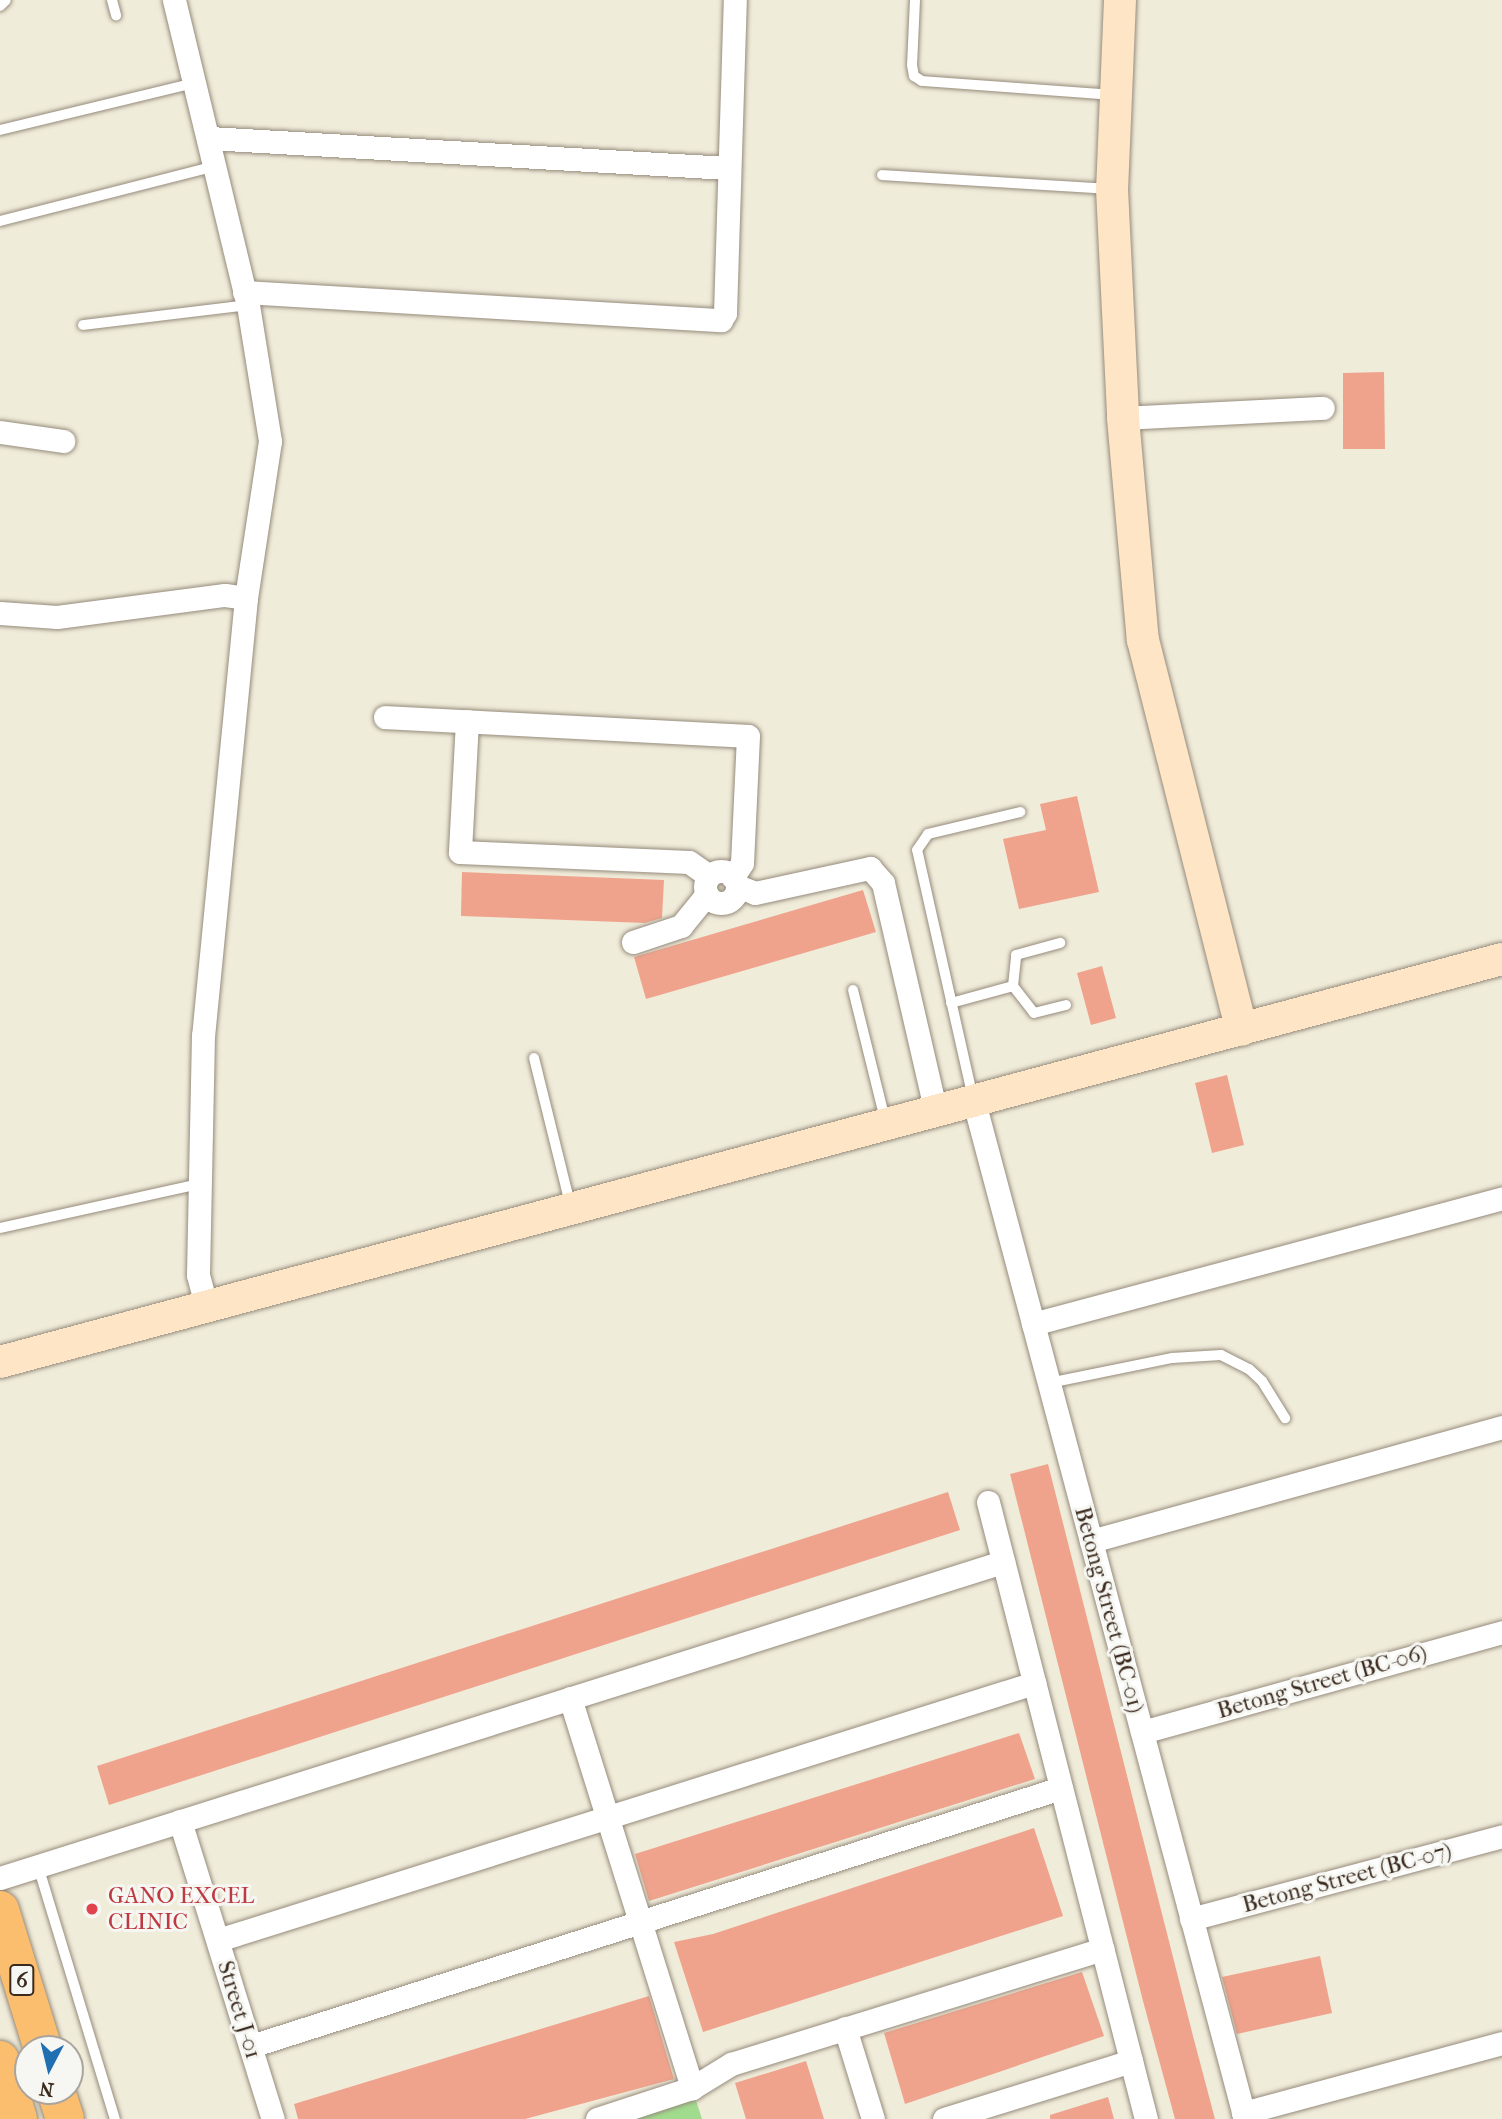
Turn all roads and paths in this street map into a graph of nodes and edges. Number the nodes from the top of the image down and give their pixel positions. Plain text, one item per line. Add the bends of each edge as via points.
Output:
1 (5, 0) edge
2 (112, 0) edge
3 (174, 0) edge
4 (736, 0) edge
5 (915, 0) edge
6 (1119, 0) edge
7 (0, 6) edge
8 (116, 15) dead end
9 (195, 83) junction
10 (1114, 95) junction
11 (0, 130) edge
12 (209, 138) junction
13 (216, 166) junction
14 (727, 168) junction
15 (883, 175) dead end
16 (1112, 189) junction
17 (0, 221) edge
18 (246, 298) junction
19 (83, 325) dead end
20 (1323, 408) dead end
21 (1123, 418) junction
22 (0, 432) edge
23 (63, 441) dead end
24 (246, 598) junction
25 (0, 612) edge
26 (385, 717) dead end
27 (467, 722) junction
28 (1020, 812) dead end
29 (735, 882) junction
30 (708, 885) junction
31 (633, 942) dead end
32 (1060, 943) dead end
33 (1502, 959) edge
34 (1013, 986) junction
35 (853, 990) dead end
36 (951, 1003) junction
37 (1066, 1005) dead end
38 (1242, 1030) junction
39 (534, 1058) dead end
40 (974, 1101) junction
41 (936, 1112) junction
42 (886, 1125) junction
43 (199, 1184) junction
44 (1502, 1198) edge
45 (572, 1210) junction
46 (0, 1227) edge
47 (207, 1309) junction
48 (1033, 1324) junction
49 (0, 1362) edge
50 (1049, 1383) junction
51 (1285, 1418) dead end
52 (1502, 1427) edge
53 (988, 1503) dead end
54 (1091, 1541) junction
55 (1003, 1562) junction
56 (1502, 1632) edge
57 (1034, 1683) junction
58 (569, 1698) junction
59 (1142, 1732) junction
60 (1061, 1788) junction
61 (606, 1814) junction
62 (180, 1821) junction
63 (1502, 1836) edge
64 (38, 1866) junction
65 (0, 1878) edge
66 (0, 1910) edge
67 (1191, 1919) junction
68 (640, 1920) junction
69 (218, 1940) junction
70 (1103, 1950) junction
71 (845, 2028) junction
72 (37, 2035) edge
73 (1502, 2042) edge
74 (251, 2046) junction
75 (0, 2060) edge
76 (1132, 2061) junction
77 (692, 2088) junction
78 (1278, 2112) edge
79 (1244, 2116) edge
80 (18, 2119) edge
81 (115, 2119) edge
82 (274, 2119) edge
83 (597, 2119) edge
84 (873, 2119) edge
85 (944, 2119) edge
86 (1146, 2119) edge

1 - 7 lane
2 - 8 lane
3 - 9 street
4 - 14 street
5 - 10 lane via 912,65 914,76 922,81
6 - 10 main road
9 - 11 lane
9 - 12 street
10 - 16 main road
12 - 13 street
12 - 14 street
13 - 17 lane
13 - 18 street
14 - 18 street via 725,313 721,320
15 - 16 lane
16 - 21 main road
18 - 19 lane
18 - 24 street via 270,441
20 - 21 street
21 - 38 main road via 1143,640
22 - 23 street
24 - 25 street via 225,595 57,617
24 - 43 street via 203,1035
26 - 27 street
27 - 29 street via 748,736 743,863
27 - 30 street via 460,852 689,862
28 - 36 lane via 928,834 917,850
29 - 30 street via 720,871
29 - 41 street via 755,892 870,868 883,883
30 - 31 street via 681,926
32 - 34 lane via 1017,955
33 - 38 main road
34 - 36 lane
34 - 37 lane via 1034,1013
35 - 42 lane
36 - 40 lane
38 - 40 main road
39 - 45 lane
40 - 41 main road
40 - 48 street, Betong Street (BC-01)
41 - 42 main road
42 - 45 main road
43 - 46 lane
43 - 47 street via 198,1275
44 - 48 street
45 - 47 main road
47 - 49 main road
48 - 50 street, Betong Street (BC-01)
50 - 51 lane via 1172,1358 1221,1355 1262,1381
50 - 54 street, Betong Street (BC-01)
52 - 54 street
53 - 55 street
54 - 59 street, Betong Street (BC-01)
55 - 57 street
55 - 58 street
56 - 59 street, Betong Street (BC-06)
57 - 60 street
57 - 61 street
58 - 61 street
58 - 62 street
59 - 67 street, Betong Street (BC-01)
60 - 68 street
60 - 70 street
61 - 68 street
61 - 69 street
62 - 64 street
62 - 69 street, Street J-01
63 - 67 street, Betong Street (BC-07)
64 - 65 street
64 - 81 lane
66 - 72 highway, 6 via 18,1990
67 - 79 street, Betong Street (BC-01)
68 - 74 street
68 - 77 street
69 - 74 street, Street J-01
70 - 71 street
70 - 76 street
71 - 77 street via 731,2064
71 - 84 street
73 - 78 street
74 - 82 street, Street J-01
75 - 80 highway
76 - 85 street
76 - 86 street
77 - 83 street
78 - 79 street

